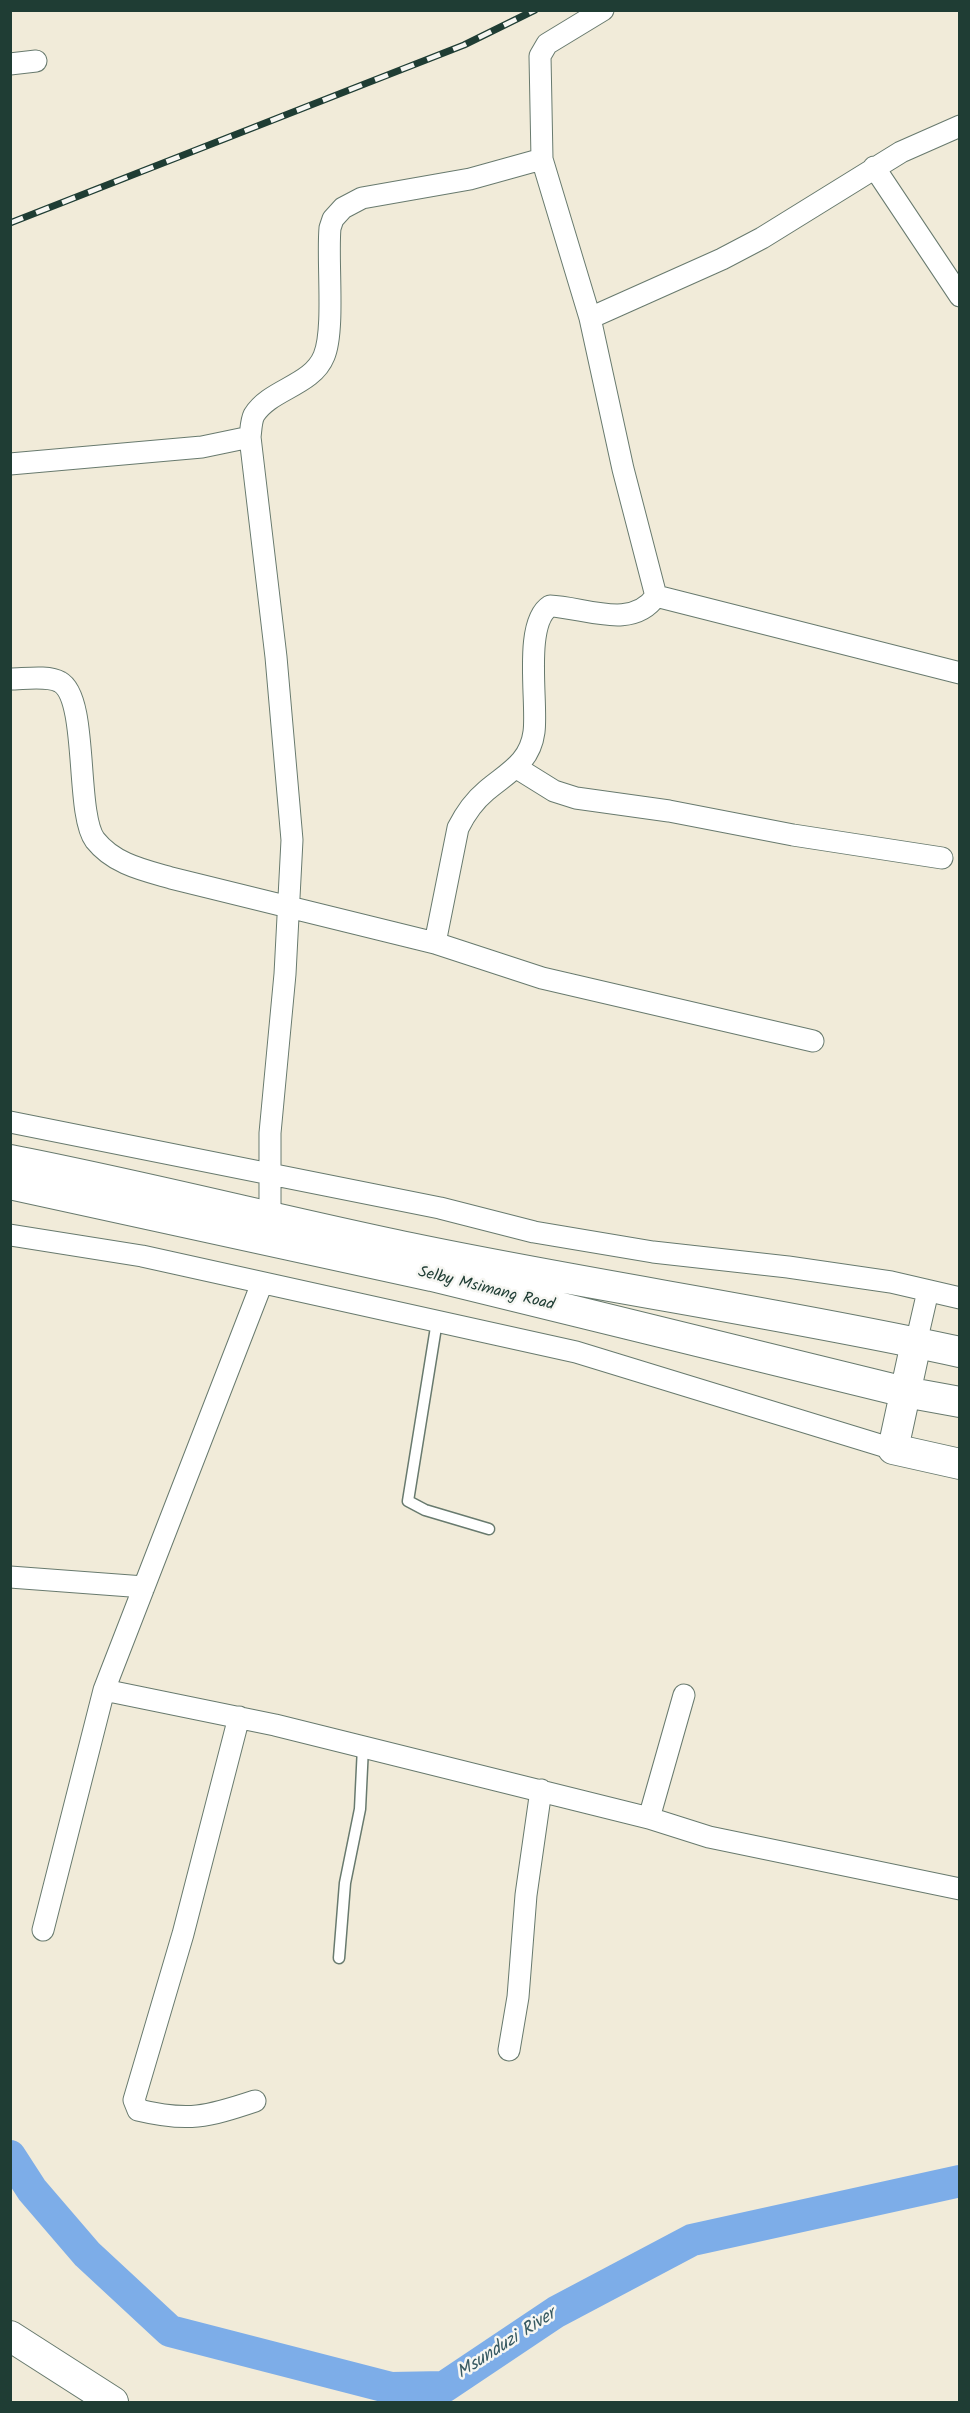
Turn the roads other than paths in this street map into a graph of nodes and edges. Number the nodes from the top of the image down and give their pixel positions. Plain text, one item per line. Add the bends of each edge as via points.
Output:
1 (603, 10) edge
2 (36, 61) dead end
3 (10, 64) edge
4 (960, 126) edge
5 (542, 159) junction
6 (874, 167) junction
7 (960, 296) edge
8 (590, 318) junction
9 (250, 437) junction
10 (10, 464) edge
11 (656, 596) junction
12 (960, 673) edge
13 (10, 679) edge
14 (517, 768) junction
15 (942, 858) dead end
16 (289, 909) junction
17 (435, 943) junction
18 (813, 1041) dead end
19 (10, 1122) edge
20 (10, 1160) edge
21 (268, 1175) junction
22 (10, 1184) edge
23 (270, 1216) junction
24 (10, 1235) edge
25 (262, 1283) junction
26 (928, 1291) junction
27 (960, 1298) edge
28 (437, 1321) junction
29 (916, 1343) junction
30 (960, 1352) edge
31 (905, 1392) junction
32 (960, 1402) edge
33 (893, 1449) junction
34 (960, 1464) edge
35 (489, 1528) dead end
36 (10, 1577) edge
37 (144, 1587) junction
38 (104, 1690) junction
39 (684, 1695) dead end
40 (239, 1717) junction
41 (363, 1746) junction
42 (542, 1790) junction
43 (649, 1818) junction
44 (960, 1889) edge
45 (43, 1930) dead end
46 (339, 1958) dead end
47 (509, 2050) dead end
48 (255, 2101) dead end
49 (10, 2336) edge
50 (113, 2403) edge

1 - 5 street via 547,44 540,56
2 - 3 street
4 - 6 street
5 - 8 street
5 - 9 street via 470,179 362,198 343,207 330,228 328,336 324,357 305,377 258,410 253,416
6 - 7 street
6 - 8 street via 732,254
8 - 11 street
9 - 10 street via 202,447
9 - 16 street via 290,799
11 - 12 street
11 - 14 street via 643,610 625,615 560,607 546,609 535,637 534,733 529,752
13 - 16 street via 56,680 66,687 79,729 87,821 94,838 106,851 129,866
14 - 15 street via 554,791 576,798
14 - 17 street via 486,792 458,828
16 - 17 street
16 - 21 street
17 - 18 street via 542,978
19 - 21 street
20 - 23 main road, Selby Msimang Road
21 - 23 street
21 - 26 street via 440,1208 544,1234 653,1252 831,1272
22 - 31 main road, Selby Msimang Road via 432,1276
23 - 29 main road, Selby Msimang Road via 410,1248
24 - 25 street via 142,1256
25 - 28 street
25 - 37 street
26 - 27 street
26 - 29 street
28 - 33 street via 576,1352
28 - 35 lane via 408,1501 425,1510
29 - 30 main road, Selby Msimang Road
29 - 31 main road
31 - 32 main road, Selby Msimang Road
31 - 33 main road
33 - 34 main road
36 - 37 street
37 - 38 street
38 - 40 street
38 - 45 street
39 - 43 street
40 - 41 street
40 - 48 street via 183,1934 134,2100 138,2110 186,2118 219,2113
41 - 42 street
41 - 46 lane via 360,1809 345,1883
42 - 43 street
42 - 47 street
43 - 44 street via 709,1837
49 - 50 main road

